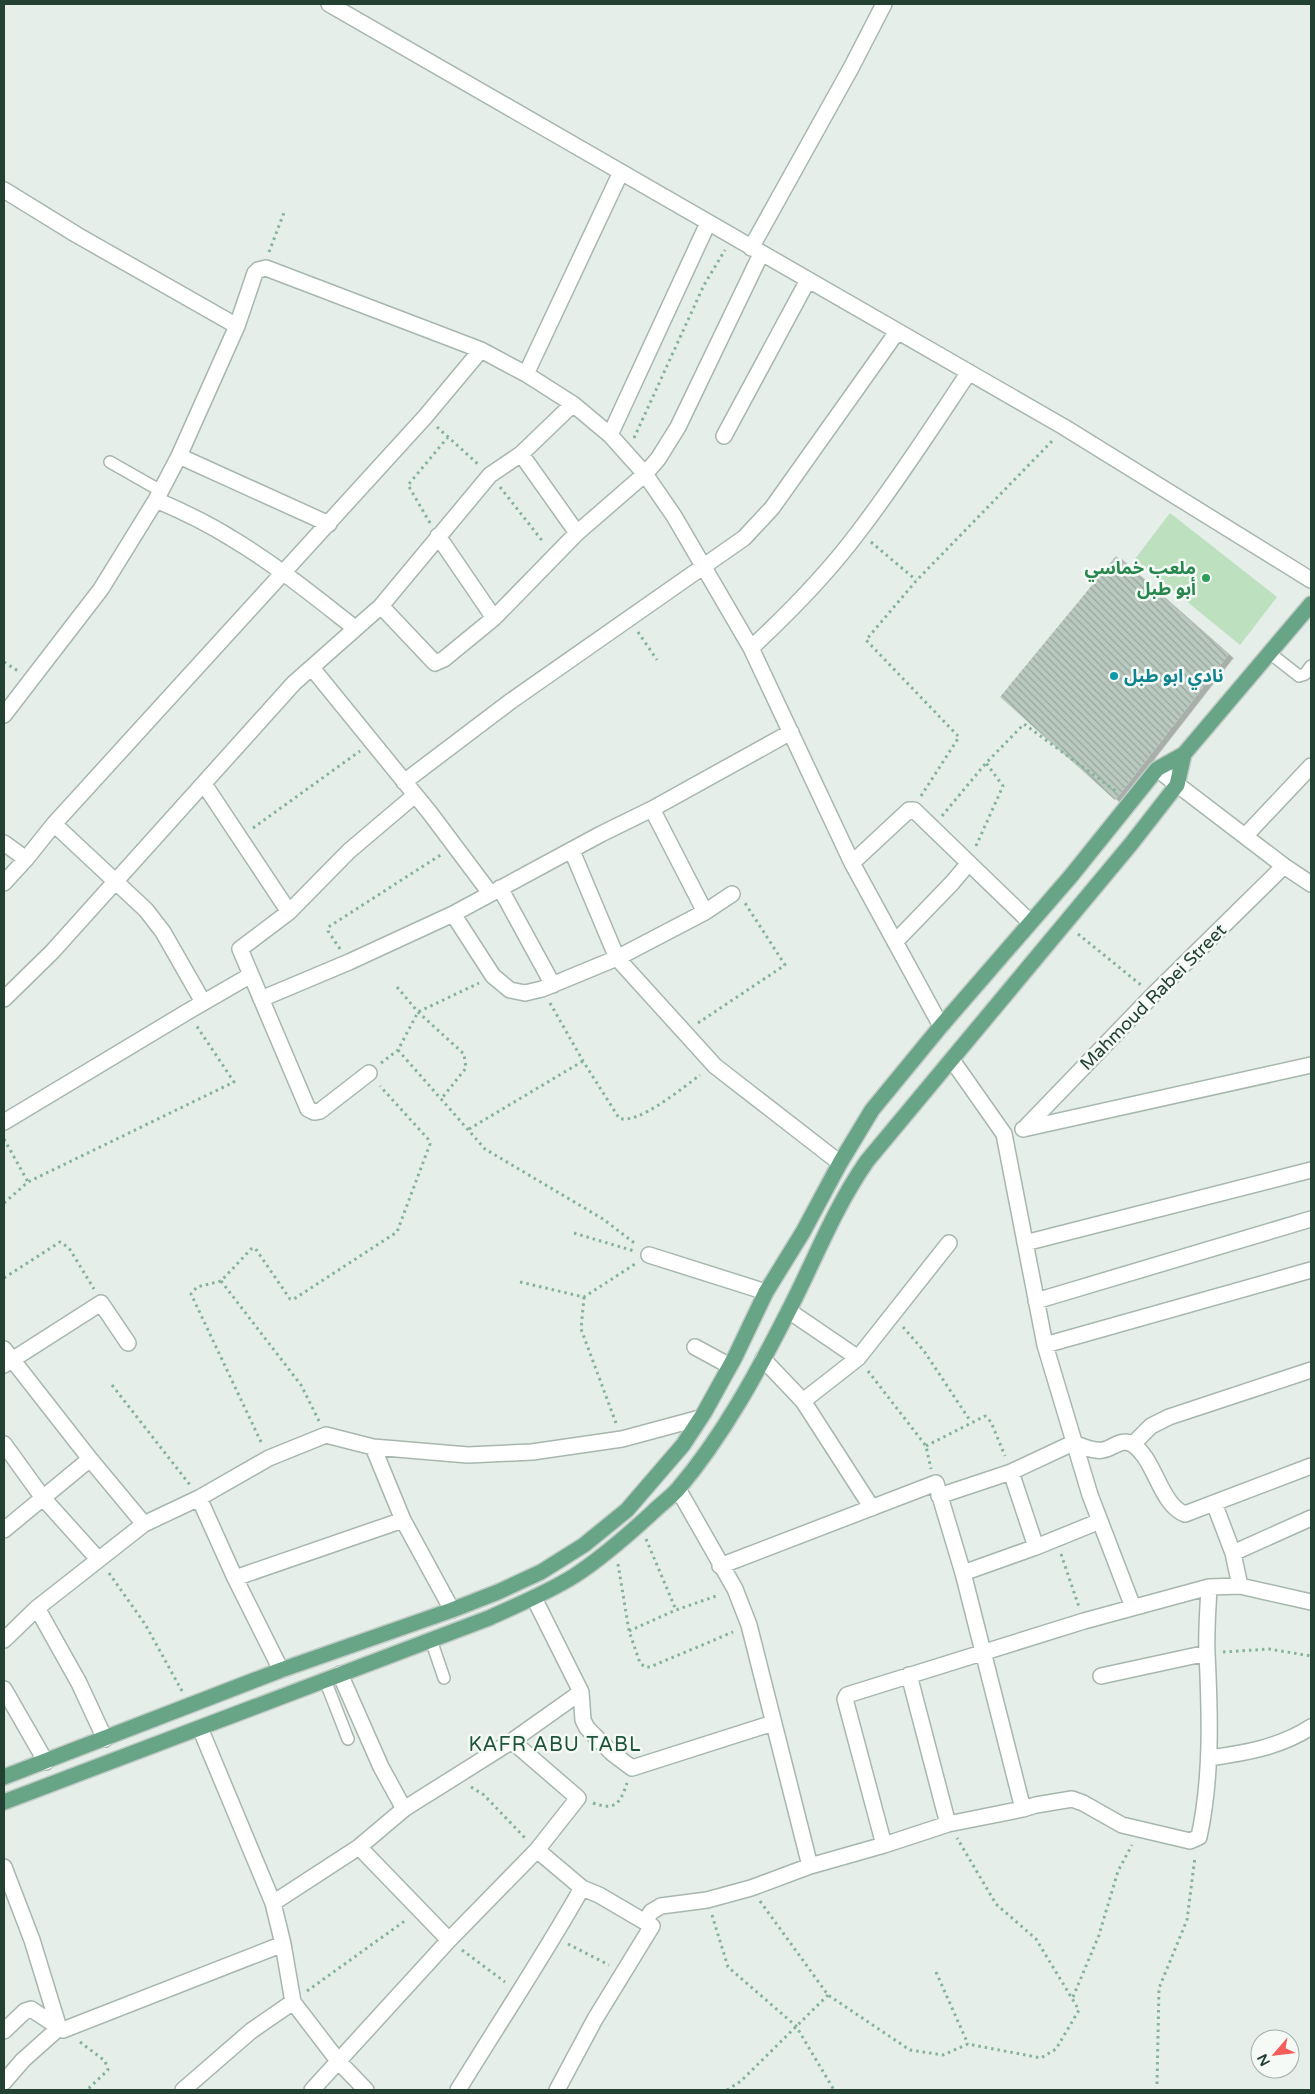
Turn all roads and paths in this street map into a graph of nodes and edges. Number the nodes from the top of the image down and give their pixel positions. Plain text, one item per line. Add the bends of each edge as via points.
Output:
1 (328, 4) edge
2 (884, 4) edge
3 (621, 172) junction
4 (4, 190) edge
5 (285, 210) dead end
6 (708, 223) junction
7 (733, 237) junction
8 (756, 251) junction
9 (262, 269) junction
10 (808, 280) junction
11 (237, 326) junction
12 (897, 332) junction
13 (481, 350) junction
14 (969, 372) junction
15 (526, 374) junction
16 (573, 404) junction
17 (1064, 427) junction
18 (610, 435) junction
19 (724, 436) dead end
20 (521, 454) junction
21 (627, 454) junction
22 (179, 456) junction
23 (110, 462) dead end
24 (645, 474) junction
25 (490, 475) junction
26 (159, 496) junction
27 (329, 524) junction
28 (860, 532) junction
29 (577, 533) junction
30 (438, 536) junction
31 (554, 556) junction
32 (704, 567) junction
33 (284, 574) junction
34 (916, 580) junction
35 (1311, 580) edge
36 (1311, 604) edge
37 (380, 606) junction
38 (494, 618) junction
39 (629, 620) junction
40 (355, 628) junction
41 (751, 648) junction
42 (1271, 654) junction
43 (657, 660) dead end
44 (1311, 666) edge
45 (312, 668) junction
46 (4, 716) edge
47 (791, 732) junction
48 (373, 742) junction
49 (1184, 754) junction
50 (986, 763) junction
51 (1311, 766) edge
52 (1157, 769) junction
53 (404, 782) junction
54 (204, 784) junction
55 (1177, 785) junction
56 (415, 795) junction
57 (1131, 802) junction
58 (652, 809) junction
59 (911, 810) junction
60 (54, 824) junction
61 (932, 828) junction
62 (1246, 835) junction
63 (240, 837) junction
64 (4, 844) edge
65 (454, 847) junction
66 (572, 851) junction
67 (26, 859) junction
68 (852, 862) junction
69 (968, 864) junction
70 (1284, 866) junction
71 (116, 880) junction
72 (1309, 880) edge
73 (4, 883) edge
74 (495, 891) junction
75 (732, 894) joint
76 (290, 912) junction
77 (705, 912) junction
78 (453, 914) junction
79 (1030, 922) junction
80 (1064, 923) junction
81 (895, 942) junction
82 (618, 958) junction
83 (349, 962) junction
84 (251, 975) junction
85 (493, 976) junction
86 (397, 987) dead end
87 (548, 987) junction
88 (1153, 995) junction
89 (4, 999) edge
90 (261, 999) junction
91 (203, 1002) junction
92 (187, 1012) junction
93 (418, 1012) junction
94 (941, 1026) junction
95 (683, 1033) junction
96 (952, 1060) junction
97 (583, 1061) junction
98 (1311, 1065) edge
99 (714, 1066) junction
100 (369, 1073) joint
101 (442, 1098) junction
102 (4, 1122) edge
103 (1024, 1128) junction
104 (469, 1129) junction
105 (1004, 1134) junction
106 (4, 1139) edge
107 (840, 1163) junction
108 (1311, 1170) edge
109 (28, 1182) junction
110 (4, 1203) edge
111 (1311, 1219) edge
112 (574, 1233) dead end
113 (949, 1243) dead end
114 (1025, 1244) junction
115 (649, 1255) junction
116 (1311, 1270) edge
117 (4, 1278) edge
118 (221, 1281) junction
119 (520, 1282) dead end
120 (766, 1292) junction
121 (584, 1297) junction
122 (1036, 1302) junction
123 (101, 1303) junction
124 (789, 1311) junction
125 (893, 1314) junction
126 (128, 1343) dead end
127 (1045, 1345) junction
128 (696, 1347) dead end
129 (7, 1358) edge
130 (858, 1358) junction
131 (763, 1359) junction
132 (730, 1366) junction
133 (1311, 1370) edge
134 (112, 1385) dead end
135 (803, 1401) junction
136 (700, 1418) junction
137 (971, 1422) junction
138 (326, 1435) junction
139 (622, 1439) junction
140 (1073, 1443) junction
141 (4, 1444) edge
142 (1133, 1444) junction
143 (926, 1446) junction
144 (374, 1447) junction
145 (269, 1458) junction
146 (90, 1460) junction
147 (1311, 1466) edge
148 (1011, 1472) junction
149 (678, 1489) junction
150 (936, 1489) junction
151 (43, 1498) junction
152 (199, 1498) junction
153 (1214, 1503) junction
154 (872, 1508) junction
155 (1311, 1518) edge
156 (403, 1520) junction
157 (1100, 1521) junction
158 (144, 1524) junction
159 (640, 1524) junction
160 (4, 1530) edge
161 (1056, 1539) junction
162 (615, 1546) junction
163 (1036, 1547) junction
164 (1233, 1553) junction
165 (98, 1559) junction
166 (720, 1566) junction
167 (963, 1572) junction
168 (235, 1578) junction
169 (1240, 1586) junction
170 (1209, 1588) junction
171 (735, 1589) junction
172 (534, 1598) junction
173 (1311, 1602) edge
174 (1133, 1606) junction
175 (37, 1608) junction
176 (452, 1610) junction
177 (676, 1610) junction
178 (1084, 1621) junction
179 (749, 1625) junction
180 (629, 1631) junction
181 (4, 1640) edge
182 (431, 1640) junction
183 (1207, 1652) junction
184 (983, 1653) junction
185 (1311, 1656) edge
186 (281, 1670) junction
187 (340, 1674) junction
188 (910, 1675) junction
189 (1101, 1676) dead end
190 (444, 1678) dead end
191 (325, 1680) junction
192 (4, 1689) edge
193 (581, 1692) junction
194 (190, 1706) junction
195 (773, 1723) junction
196 (1311, 1727) edge
197 (200, 1728) junction
198 (105, 1739) junction
199 (348, 1739) dead end
200 (512, 1740) junction
201 (1209, 1758) junction
202 (46, 1762) junction
203 (632, 1768) junction
204 (454, 1776) junction
205 (4, 1777) edge
206 (578, 1798) junction
207 (4, 1802) edge
208 (404, 1809) junction
209 (1023, 1809) junction
210 (948, 1824) junction
211 (1140, 1829) junction
212 (1197, 1839) junction
213 (884, 1845) junction
214 (359, 1847) junction
215 (537, 1850) junction
216 (810, 1866) junction
217 (4, 1867) edge
218 (582, 1888) junction
219 (751, 1888) junction
220 (707, 1900) junction
221 (273, 1903) junction
222 (421, 1910) junction
223 (645, 1922) junction
224 (554, 1936) junction
225 (449, 1940) junction
226 (283, 1944) junction
227 (936, 1972) dead end
228 (624, 1973) junction
229 (518, 1991) junction
230 (828, 1995) junction
231 (1073, 1998) junction
232 (292, 2002) junction
233 (796, 2026) junction
234 (61, 2029) junction
235 (4, 2031) edge
236 (968, 2044) junction
237 (339, 2062) junction
238 (4, 2082) edge
239 (1157, 2084) dead end
240 (87, 2090) edge
241 (182, 2090) edge
242 (312, 2090) edge
243 (366, 2090) edge
244 (458, 2090) edge
245 (556, 2090) edge
246 (727, 2090) edge
247 (834, 2090) edge

1 - 3 street
2 - 8 street
3 - 6 street
3 - 15 street
4 - 11 street
5 - 9 path
6 - 7 street
6 - 18 street
7 - 8 street
7 - 21 path via 704,285
8 - 10 street
8 - 24 street via 678,427
9 - 11 street via 255,273
9 - 13 street
10 - 12 street
10 - 19 street
11 - 22 street
12 - 14 street
12 - 32 street via 772,508 744,538
13 - 15 street
13 - 27 street
14 - 17 street
14 - 28 street
15 - 16 street
16 - 18 street
16 - 20 street
17 - 34 path
17 - 35 street
18 - 21 street
20 - 25 street
20 - 29 street
21 - 24 street
22 - 26 street
22 - 27 street
23 - 26 lane
24 - 29 street
24 - 32 street
25 - 30 street
25 - 30 path via 448,437 408,485
25 - 31 path
26 - 33 street via 232,538
26 - 46 street via 101,589
27 - 33 street
28 - 34 path
28 - 41 street via 813,587
29 - 31 street
30 - 37 street
30 - 38 street
31 - 38 street
32 - 39 street
32 - 41 street
33 - 40 street
33 - 60 street
34 - 59 path via 866,640 959,738
36 - 42 main road
37 - 38 street via 435,663
37 - 40 street
39 - 43 path
39 - 53 street via 511,701
40 - 45 street
41 - 47 street
42 - 44 lane via 1300,676
42 - 49 main road
45 - 48 street
45 - 54 street via 294,683
47 - 58 street
47 - 68 street
48 - 53 street
48 - 63 path
49 - 52 main road
49 - 55 main road
50 - 57 path via 1024,724
50 - 61 path
50 - 69 path via 1003,786
51 - 62 street
52 - 55 street
52 - 57 main road
53 - 56 street
54 - 63 street
54 - 71 street
55 - 62 street
55 - 80 main road
56 - 65 street
56 - 76 street via 350,851
57 - 79 main road
58 - 66 street
58 - 77 street
59 - 61 street
59 - 68 street
60 - 67 street
60 - 71 street
61 - 69 street
62 - 70 street
63 - 76 street
64 - 67 street
65 - 74 street
65 - 83 path via 328,928
66 - 74 street
66 - 82 street
67 - 73 street
68 - 81 street
69 - 79 street
69 - 81 street
70 - 72 street
70 - 88 street, Mahmoud Rabei Street
71 - 89 street via 52,952
71 - 91 street via 163,932
74 - 78 street
74 - 87 street
75 - 77 street
75 - 95 path via 739,894 786,965
76 - 84 street via 240,949
77 - 82 street
78 - 83 street
78 - 85 street
79 - 94 main road
80 - 88 path
80 - 96 main road
81 - 94 street
82 - 87 street
82 - 95 street
83 - 90 street
84 - 90 street
84 - 91 street
85 - 87 street via 519,993
85 - 93 path
86 - 93 path
87 - 97 path
88 - 103 street, Mahmoud Rabei Street
90 - 100 street via 310,1110 320,1111
91 - 92 street
92 - 102 street
92 - 109 path via 234,1082
93 - 101 path via 398,1050
93 - 101 path via 464,1054 466,1061 466,1068
94 - 107 main road via 872,1110
95 - 99 street
96 - 105 street
96 - 124 main road via 895,1126 848,1188
97 - 99 path via 624,1120 648,1111
97 - 104 path
98 - 103 street
99 - 107 street
100 - 118 path via 430,1144 397,1232 294,1299 290,1299 255,1248
101 - 104 path
103 - 105 street
104 - 115 path via 485,1149 603,1219
105 - 114 street
106 - 109 path
107 - 120 main road
108 - 114 street
109 - 110 path
111 - 122 street
112 - 115 path
113 - 125 street
114 - 122 street
115 - 120 street
115 - 121 path
116 - 127 street
117 - 123 path via 60,1242 69,1248
118 - 138 path via 301,1385
118 - 145 path via 197,1287 191,1294
119 - 121 path
120 - 132 main road
121 - 139 path via 581,1329
122 - 127 street
123 - 126 street
123 - 129 street
124 - 130 street
124 - 131 main road
125 - 130 street
125 - 137 path via 924,1351
127 - 140 street
128 - 132 street
129 - 146 street
130 - 135 street
130 - 143 path
131 - 135 street
131 - 149 main road via 715,1438
132 - 136 main road
133 - 142 street via 1169,1417 1151,1426
134 - 152 path
135 - 154 street
136 - 139 street
136 - 176 main road via 682,1445 627,1510 584,1546 541,1572
137 - 143 path
137 - 148 path via 984,1416 991,1422
138 - 144 street
138 - 145 street
139 - 144 street via 532,1452 468,1455
140 - 142 street via 1098,1450 1125,1442
140 - 148 street
140 - 157 street
141 - 151 street
142 - 153 street via 1179,1511 1185,1514
143 - 150 path
144 - 156 street
145 - 152 street
146 - 151 street
146 - 158 street
147 - 153 street
148 - 150 street
148 - 163 street
149 - 159 main road
149 - 166 street
150 - 154 street
150 - 167 street
151 - 160 street
151 - 165 street
152 - 158 street
152 - 168 street
153 - 164 street
154 - 166 street
155 - 164 street
156 - 168 street
156 - 176 street
157 - 161 street
157 - 174 street
158 - 165 street
159 - 162 main road
159 - 177 path
161 - 163 street
161 - 178 path
162 - 172 main road via 573,1577
162 - 180 path
163 - 167 street
164 - 169 street
165 - 175 street
165 - 194 path via 145,1624
166 - 171 street
167 - 184 street
168 - 186 street
169 - 170 street
169 - 173 street
170 - 174 street
170 - 183 street
171 - 177 path
171 - 179 street
172 - 182 main road
172 - 193 street
174 - 178 street
175 - 181 street
175 - 198 street via 79,1683
176 - 186 main road
177 - 180 path
178 - 184 street
179 - 180 path via 650,1667 640,1664
179 - 195 street
182 - 187 main road
182 - 190 lane
183 - 185 path via 1269,1649
183 - 189 street
183 - 201 street
184 - 188 street
184 - 209 street
186 - 194 main road
187 - 191 main road
187 - 208 street via 381,1767
188 - 210 street
188 - 213 street via 845,1697
191 - 197 main road
191 - 199 lane
192 - 202 street
193 - 200 street
193 - 203 street via 583,1720 588,1728
194 - 198 main road
195 - 203 street
195 - 216 street
196 - 201 street via 1256,1751
197 - 207 main road
197 - 221 street
198 - 202 main road
200 - 204 street
200 - 206 street
201 - 212 street
202 - 205 main road
203 - 206 path via 622,1798 613,1806 606,1808
204 - 208 street
204 - 215 path via 484,1795
206 - 215 street
208 - 214 street
209 - 210 street
209 - 211 street via 1072,1799 1122,1825
210 - 213 street
210 - 231 path via 996,1904 1036,1939
211 - 212 street via 1190,1841
211 - 231 path via 1118,1872 1099,1935
212 - 239 path via 1187,1920 1159,1988
213 - 216 street
214 - 221 street
214 - 222 street
215 - 218 street
215 - 225 street
216 - 219 street
217 - 234 street
218 - 223 street
218 - 224 street
219 - 220 street
219 - 230 path
220 - 223 street via 661,1906 651,1912
220 - 233 path via 728,1967
221 - 226 street
222 - 225 street
222 - 232 path
223 - 228 street via 652,1929
224 - 228 path
224 - 229 street
225 - 229 path
225 - 237 street
226 - 232 street
226 - 234 street
227 - 236 path
228 - 245 street
229 - 244 street
230 - 233 path
230 - 236 path via 910,2050 943,2055
231 - 236 path via 1079,2010 1056,2050 1041,2058
232 - 237 street
232 - 241 street via 251,2031
233 - 246 path via 741,2081
233 - 247 path
234 - 235 street via 31,2009
234 - 238 street via 23,2060
234 - 240 path via 107,2065 108,2070
237 - 242 street
237 - 243 street

